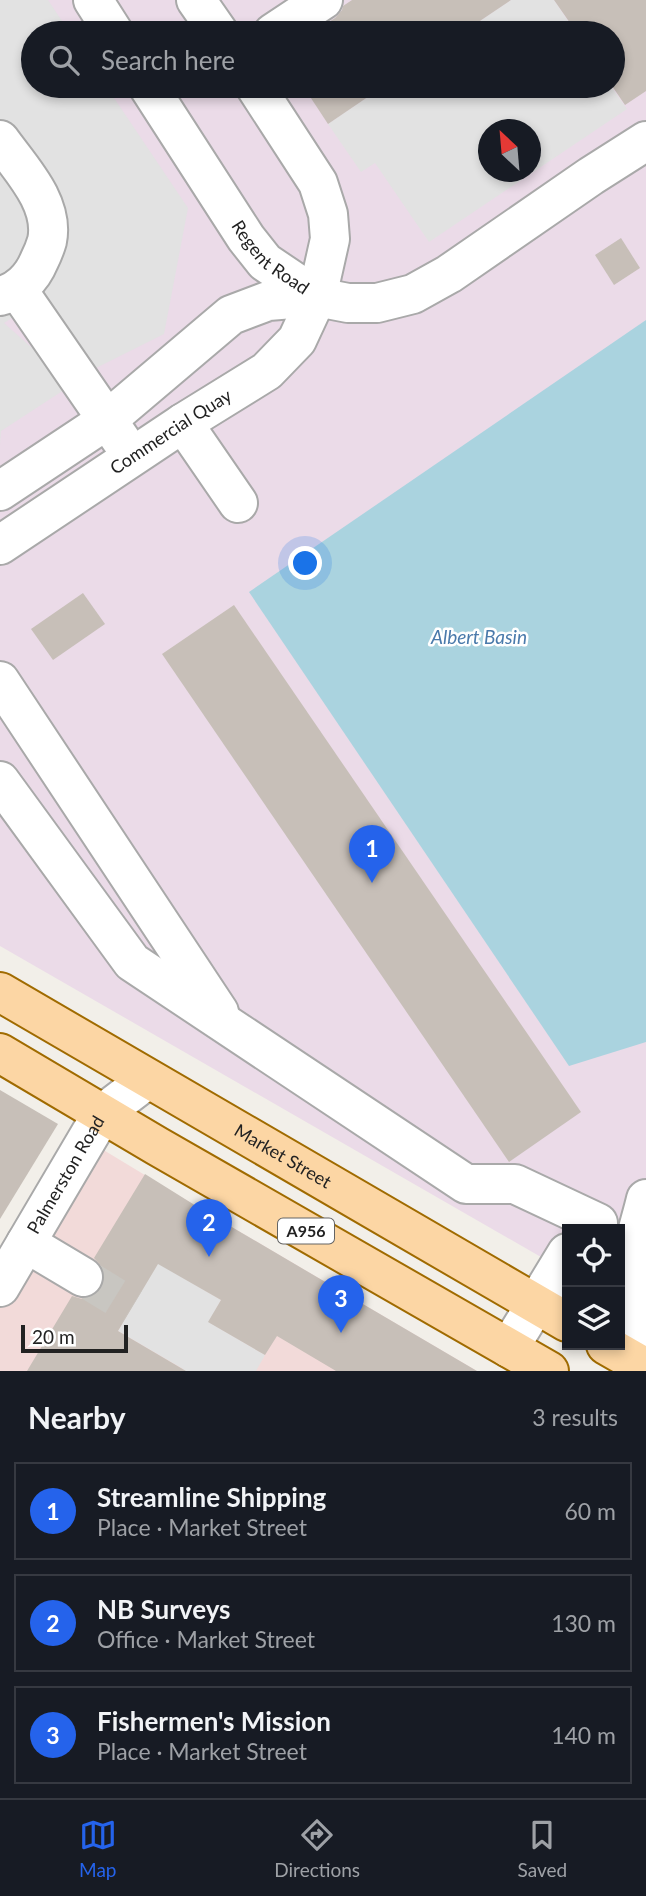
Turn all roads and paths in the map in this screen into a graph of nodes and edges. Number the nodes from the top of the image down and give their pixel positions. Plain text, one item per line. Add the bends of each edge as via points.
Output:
1 (93, 0) edge
2 (196, 0) edge
3 (323, 0) edge
4 (106, 21) edge
5 (211, 21) edge
6 (291, 21) edge
7 (156, 98) edge
8 (263, 98) edge
9 (0, 140) edge
10 (646, 141) edge
11 (9, 293) edge
12 (317, 297) junction
13 (107, 420) junction
14 (183, 422) junction
15 (132, 457) junction
16 (0, 491) edge
17 (238, 503) dead end
18 (0, 545) edge
19 (0, 681) edge
20 (0, 781) edge
21 (0, 992) edge
22 (228, 1027) junction
23 (0, 1054) edge
24 (148, 1079) junction
25 (102, 1114) junction
26 (646, 1197) edge
27 (590, 1224) edge
28 (598, 1224) edge
29 (26, 1243) junction
30 (562, 1271) edge
31 (83, 1277) tunnel mouth
32 (0, 1287) edge
33 (551, 1312) edge
34 (509, 1348) junction
35 (615, 1350) edge
36 (644, 1367) edge
37 (549, 1371) edge

1 - 4 street
2 - 5 street
3 - 6 street
7 - 12 street, Regent Road via 252,246 265,262
8 - 12 street, Regent Road via 318,183 328,214 330,239
9 - 11 street via 36,192 48,225 36,268
10 - 12 street via 413,294 377,303
11 - 13 street
12 - 13 street via 268,301 231,316
12 - 14 street, Commercial Quay via 297,340 267,371
13 - 15 street
13 - 16 street
14 - 15 street, Commercial Quay
14 - 17 street
15 - 18 street, Commercial Quay
19 - 22 street
20 - 22 street via 132,962
21 - 24 main road, Market Street
22 - 27 street via 466,1184 515,1184
23 - 25 main road, A956
24 - 25 street, Palmerston Road
24 - 33 main road, Market Street
25 - 29 street, Palmerston Road
25 - 34 main road, A956
26 - 28 street
26 - 36 street via 630,1267 634,1328
29 - 31 street
29 - 32 street, Palmerston Road
30 - 33 street
33 - 34 street
34 - 37 main road, A956
35 - 36 main road

